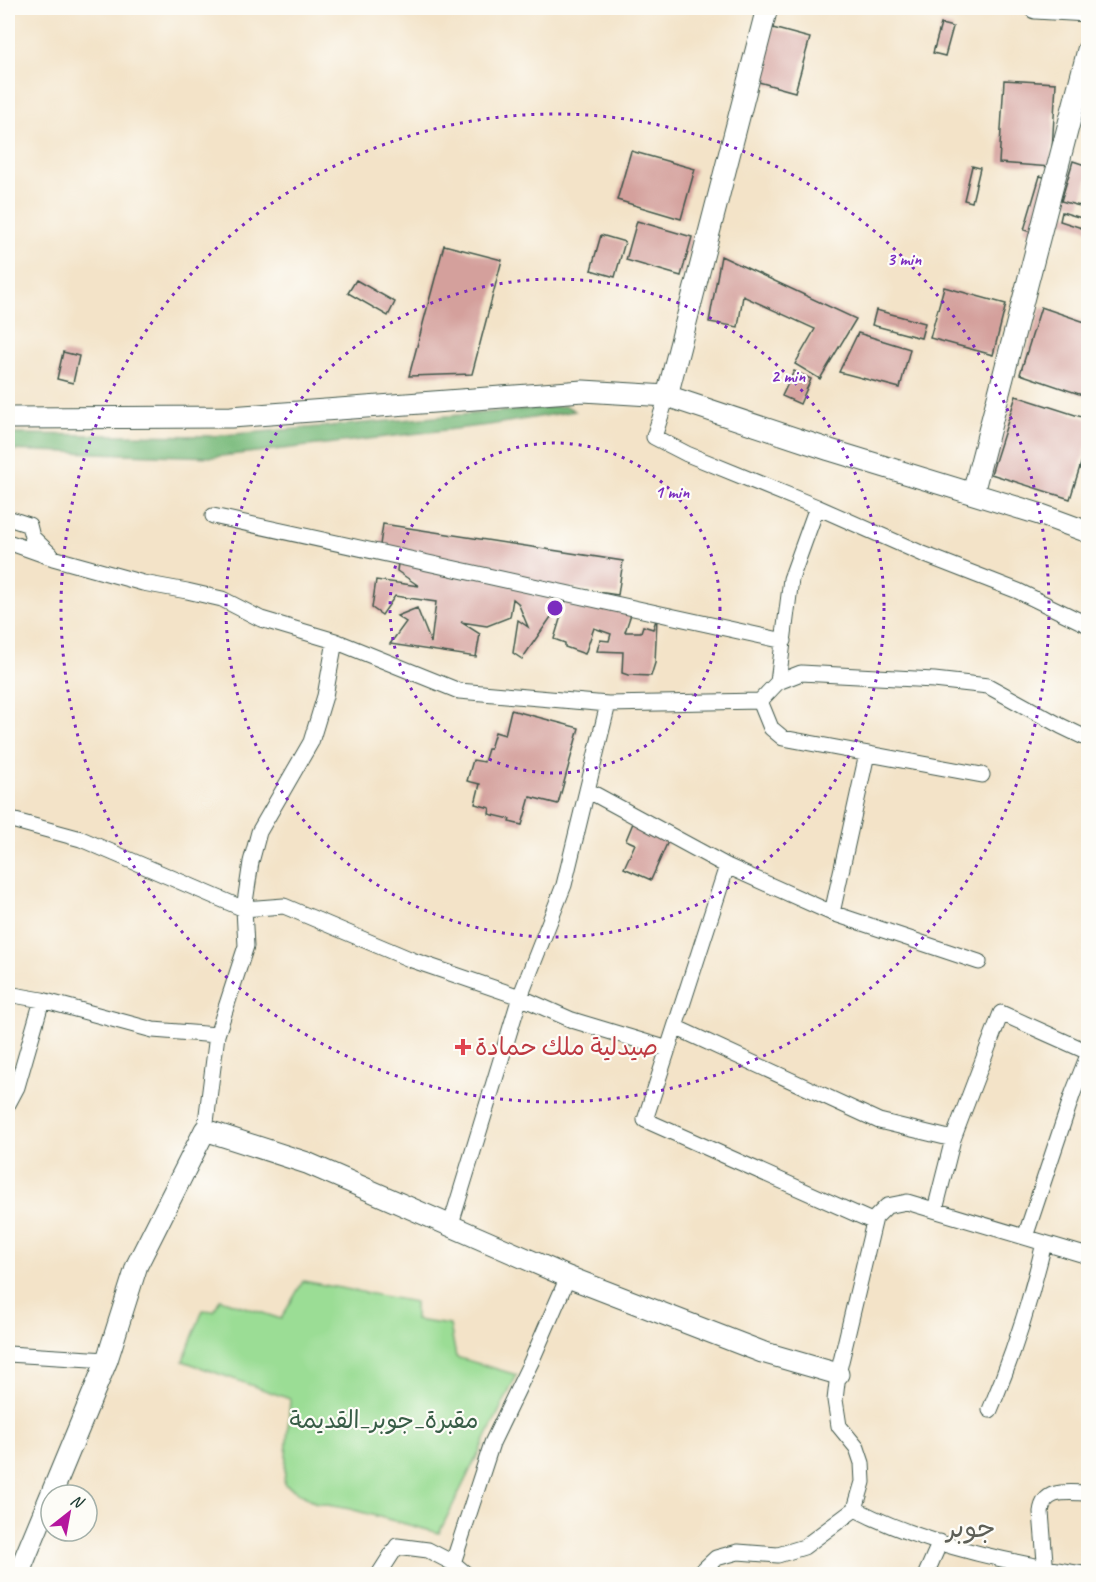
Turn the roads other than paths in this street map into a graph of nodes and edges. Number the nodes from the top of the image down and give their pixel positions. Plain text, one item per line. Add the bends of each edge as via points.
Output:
1 (767, 8) edge
2 (1035, 8) edge
3 (1076, 9) edge
4 (1089, 50) edge
5 (667, 396) junction
6 (8, 418) edge
7 (973, 493) junction
8 (817, 507) junction
9 (213, 516) dead end
10 (8, 518) edge
11 (1089, 532) edge
12 (8, 542) edge
13 (53, 558) junction
14 (1089, 625) edge
15 (335, 641) junction
16 (784, 641) junction
17 (778, 682) junction
18 (760, 701) junction
19 (608, 704) junction
20 (1089, 739) edge
21 (867, 754) junction
22 (982, 775) dead end
23 (587, 790) junction
24 (8, 819) edge
25 (728, 866) junction
26 (244, 909) junction
27 (832, 913) junction
28 (979, 962) dead end
29 (8, 994) edge
30 (520, 997) junction
31 (42, 1000) junction
32 (675, 1027) junction
33 (217, 1035) junction
34 (668, 1049) junction
35 (1089, 1053) edge
36 (1073, 1093) junction
37 (1089, 1097) edge
38 (8, 1104) edge
39 (205, 1130) junction
40 (953, 1139) junction
41 (935, 1210) junction
42 (874, 1222) junction
43 (450, 1227) junction
44 (1025, 1237) junction
45 (1044, 1243) junction
46 (1089, 1256) edge
47 (568, 1277) junction
48 (8, 1354) edge
49 (107, 1360) junction
50 (838, 1374) junction
51 (990, 1410) dead end
52 (56, 1483) edge
53 (1089, 1493) edge
54 (855, 1509) junction
55 (39, 1520) edge
56 (940, 1542) junction
57 (453, 1563) junction
58 (17, 1566) edge
59 (1046, 1571) edge
60 (379, 1575) edge
61 (466, 1575) edge
62 (699, 1575) edge
63 (926, 1575) edge
64 (1083, 1575) edge

1 - 5 street
2 - 3 street
4 - 7 street
5 - 6 street via 583,391 231,417
5 - 7 street
5 - 8 street via 654,437
7 - 11 street
8 - 14 street
8 - 16 street via 791,579
9 - 16 street
10 - 13 street via 29,525 32,537
12 - 13 street
13 - 15 street via 143,583 222,599 261,619
15 - 19 street via 459,691
15 - 26 street via 311,742 260,832
16 - 17 street
17 - 18 street
17 - 20 street via 801,673 988,686
18 - 19 street
18 - 21 street via 771,728 783,738
19 - 23 street
21 - 22 street
21 - 27 street
23 - 25 street
23 - 30 street via 564,885
24 - 26 street via 81,839
25 - 27 street
25 - 32 street
26 - 30 street via 284,906 412,960
26 - 33 street via 246,946
27 - 28 street
29 - 31 street
30 - 34 street via 572,1020
30 - 43 street
31 - 33 street via 153,1030
31 - 38 street
32 - 34 street
32 - 40 street via 879,1121
33 - 39 street
34 - 42 street via 645,1120
35 - 36 street
35 - 40 street via 1001,1013
36 - 37 street
36 - 44 street
39 - 43 street via 307,1163
39 - 49 street via 137,1265
40 - 41 street
41 - 42 street via 907,1202 887,1206
41 - 44 street
42 - 50 street
43 - 47 street
44 - 45 street
45 - 46 street
45 - 51 street via 1022,1328
47 - 50 street via 762,1352
47 - 57 street via 492,1443
48 - 49 street
49 - 52 street
50 - 54 street via 835,1400 839,1426 862,1463 863,1482
53 - 59 street via 1054,1493 1046,1498 1041,1512
54 - 56 street via 882,1523
54 - 62 street via 804,1547 778,1555 738,1552 716,1558
55 - 58 street
56 - 59 street
56 - 63 street
57 - 60 street via 428,1550 397,1546
57 - 61 street
59 - 64 street

